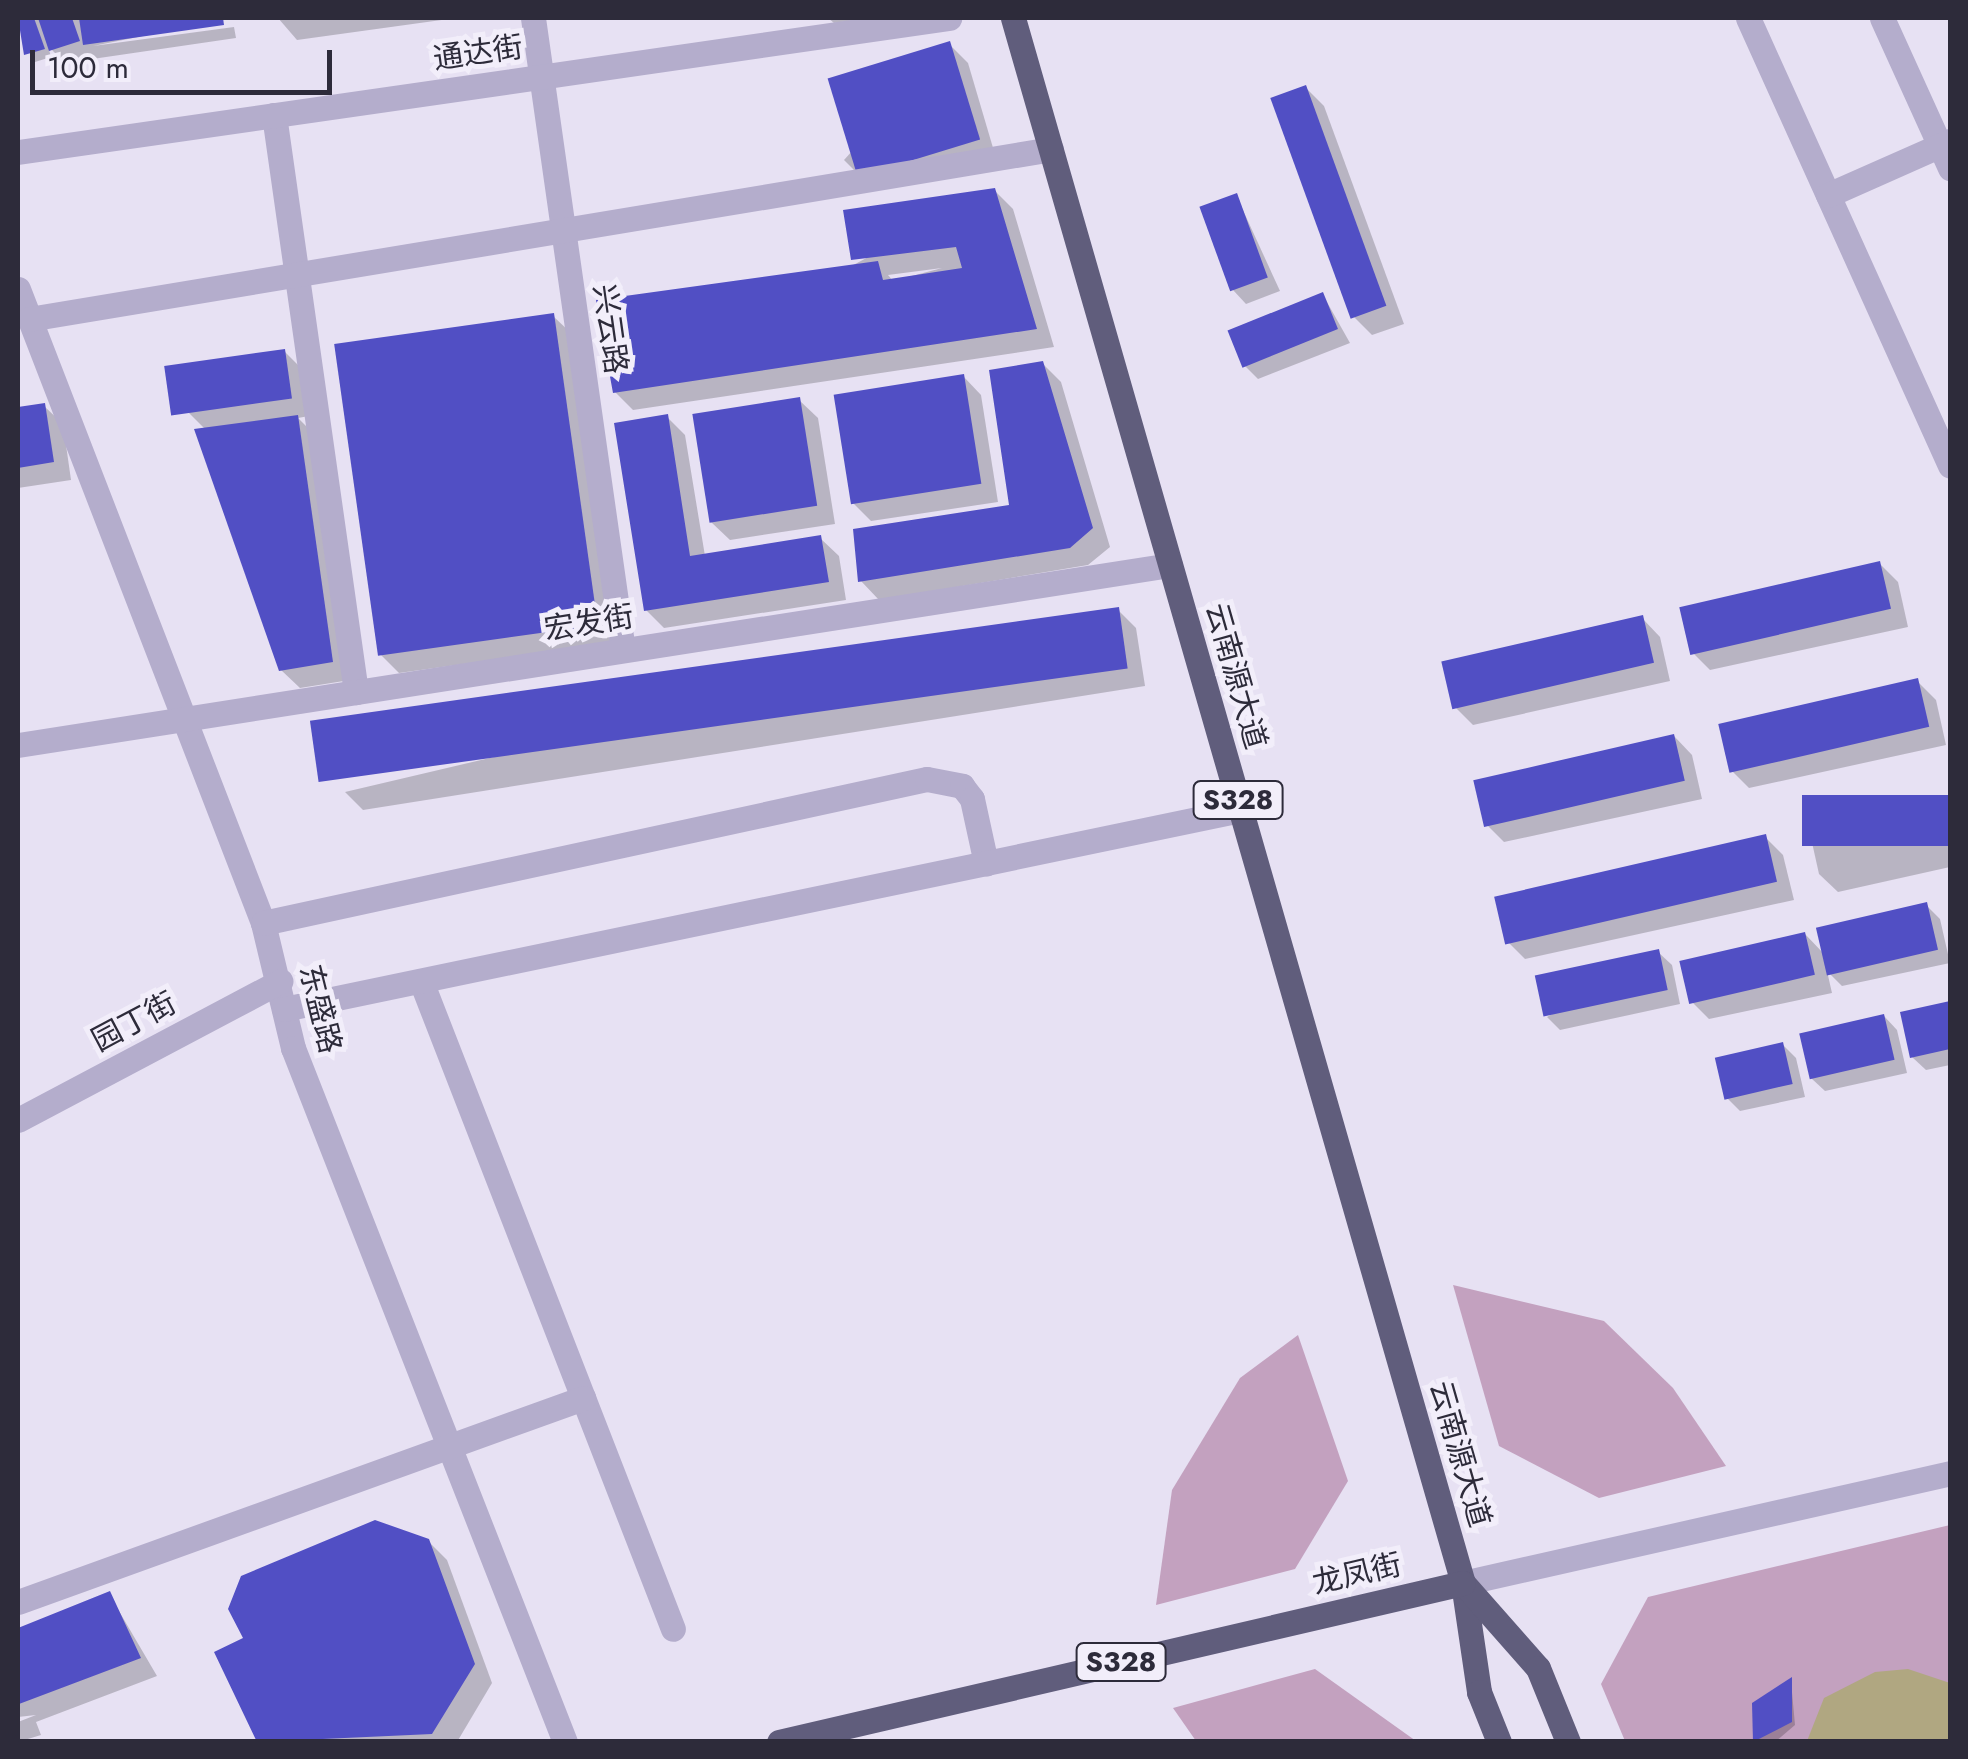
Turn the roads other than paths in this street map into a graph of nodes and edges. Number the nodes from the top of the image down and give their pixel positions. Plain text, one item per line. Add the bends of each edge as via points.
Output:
1 (532, 18) edge
2 (948, 18) edge
3 (1013, 18) edge
4 (1748, 18) edge
5 (1882, 18) edge
6 (541, 76) junction
7 (274, 116) junction
8 (1052, 149) junction
9 (18, 152) edge
10 (1947, 152) edge
11 (1828, 194) junction
12 (563, 230) junction
13 (296, 274) junction
14 (18, 290) edge
15 (29, 319) junction
16 (1950, 466) edge
17 (1170, 565) junction
18 (622, 650) junction
19 (356, 692) junction
20 (184, 718) junction
21 (18, 744) edge
22 (1241, 810) junction
23 (986, 863) junction
24 (262, 924) junction
25 (281, 981) junction
26 (420, 981) junction
27 (284, 1009) junction
28 (18, 1120) edge
29 (583, 1398) junction
30 (446, 1445) junction
31 (1950, 1473) edge
32 (1463, 1583) junction
33 (18, 1602) edge
34 (673, 1629) dead end
35 (565, 1742) edge
36 (778, 1742) edge
37 (1499, 1742) edge
38 (1568, 1742) edge

1 - 6 street, 兴云路
2 - 6 street, 通达街
3 - 8 main road, 云南源大道 / S328
4 - 11 street
5 - 10 street
6 - 7 street, 通达街
6 - 12 street, 兴云路
7 - 9 street, 通达街
7 - 13 street
8 - 12 street
8 - 17 main road, 云南源大道 / S328
10 - 11 street
11 - 16 street
12 - 13 street
12 - 18 street, 兴云路
13 - 15 street
13 - 19 street
14 - 15 street, 东盛路
15 - 20 street, 东盛路
17 - 18 street, 宏发街
17 - 22 main road, 云南源大道 / S328
18 - 19 street, 宏发街
19 - 20 street, 宏发街
20 - 21 street, 宏发街
20 - 24 street, 东盛路
22 - 23 street
22 - 32 main road, 云南源大道 / S328
23 - 24 street via 972,798 927,779
23 - 26 street
24 - 25 street, 东盛路
25 - 27 street, 东盛路
25 - 28 street, 园丁街
26 - 27 street
26 - 29 street
27 - 30 street, 东盛路
29 - 30 street
29 - 34 street
30 - 33 street
30 - 35 street, 东盛路
31 - 32 street, 龙凤街
32 - 36 main road, 龙凤街 / S328
32 - 37 main road, 云南源大道 via 1479,1692
32 - 38 main road, 云南源大道 via 1538,1668

